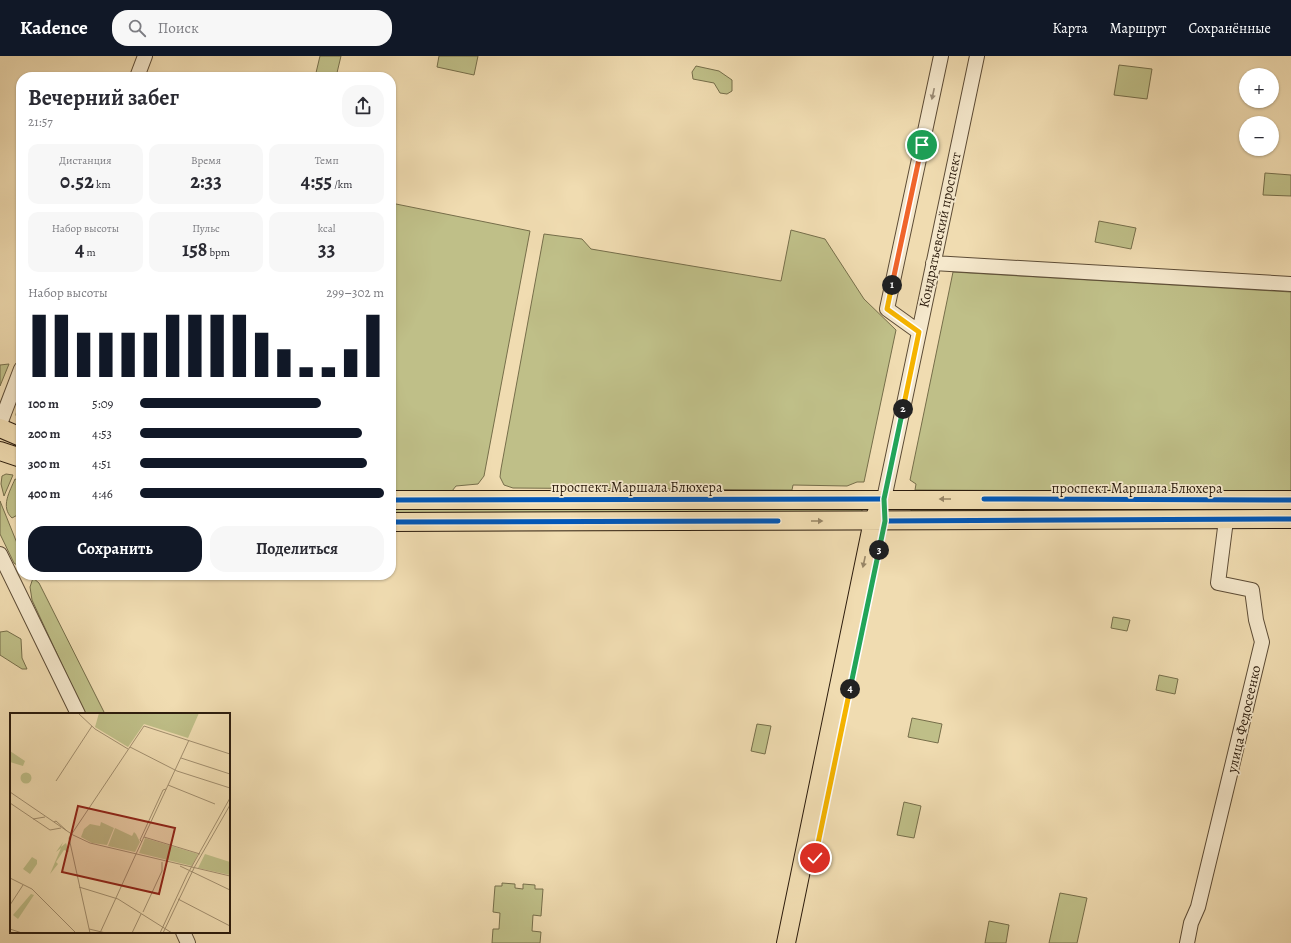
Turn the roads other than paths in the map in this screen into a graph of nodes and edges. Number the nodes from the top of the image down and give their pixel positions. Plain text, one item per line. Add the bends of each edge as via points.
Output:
1 (145, 56) edge
2 (941, 56) edge
3 (977, 56) edge
4 (139, 72) edge
5 (933, 263) junction
6 (1291, 284) edge
7 (919, 332) junction
8 (16, 382) edge
9 (0, 424) edge
10 (0, 428) edge
11 (16, 435) edge
12 (0, 451) edge
13 (16, 456) edge
14 (884, 499) junction
15 (396, 500) edge
16 (1291, 500) edge
17 (1226, 520) junction
18 (1291, 520) edge
19 (879, 521) junction
20 (396, 522) edge
21 (0, 554) edge
22 (78, 713) edge
23 (183, 933) edge
24 (188, 943) edge
25 (786, 943) edge
26 (798, 943) edge
27 (1187, 943) edge

1 - 4 street
2 -> 7 street via 887,309
3 - 5 street, Кондратьевский проспект
5 - 6 street
5 - 7 street, Кондратьевский проспект
7 - 14 street, Кондратьевский проспект
8 - 9 street
10 - 11 main road
12 - 13 main road
14 - 15 main road, проспект Маршала Блюхера
16 -> 14 main road, проспект Маршала Блюхера
14 - 19 main road, Кондратьевский проспект
17 - 18 main road
17 - 19 main road
17 - 27 street, улица Федосеенко via 1218,583 1252,590 1262,642
20 -> 19 main road
19 -> 25 main road, Кондратьевский проспект
19 - 26 main road, Кондратьевский проспект
21 - 22 street
23 - 24 street

